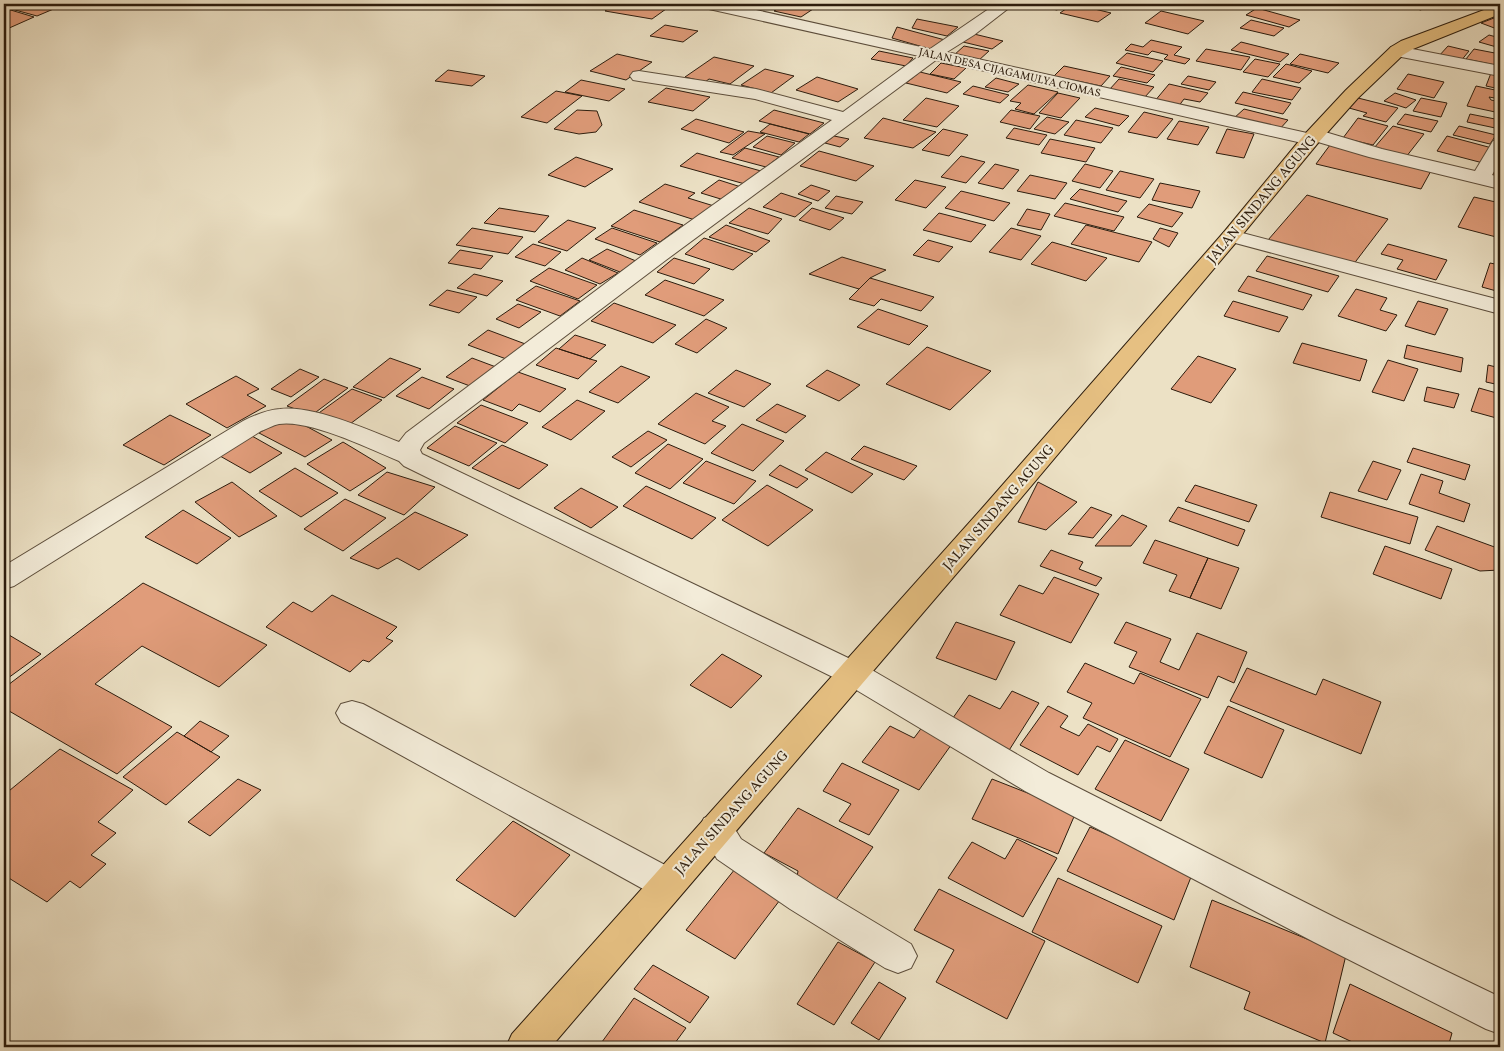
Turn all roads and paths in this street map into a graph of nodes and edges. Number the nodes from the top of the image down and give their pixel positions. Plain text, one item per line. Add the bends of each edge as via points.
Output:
1 (709, 4) edge
2 (1006, 4) edge
3 (1492, 8) edge
4 (1397, 51) junction
5 (932, 55) junction
6 (1500, 71) edge
7 (639, 76) dead end
8 (846, 118) junction
9 (1313, 137) junction
10 (1500, 145) edge
11 (1481, 178) junction
12 (1500, 183) edge
13 (1231, 236) junction
14 (1500, 306) edge
15 (408, 455) junction
16 (4, 579) edge
17 (854, 674) junction
18 (352, 713) dead end
19 (716, 828) junction
20 (667, 884) junction
21 (898, 956) dead end
22 (1500, 1016) edge
23 (526, 1047) edge

1 - 5 street, JALAN DESA CIJAGAMULYA CIOMAS
2 - 5 street
3 - 4 main road, JALAN SINDANG AGUNG
4 - 6 street
4 - 9 main road, JALAN SINDANG AGUNG
5 - 8 street
5 - 9 street, JALAN DESA CIJAGAMULYA CIOMAS
7 - 8 street via 756,94
8 - 15 street via 658,254 415,438
9 - 11 street, JALAN DESA CIJAGAMULYA CIOMAS
9 - 13 main road, JALAN SINDANG AGUNG
10 - 11 street
11 - 12 street, JALAN DESA CIJAGAMULYA CIOMAS
13 - 14 street
13 - 17 main road, JALAN SINDANG AGUNG
15 - 16 street via 310,420 288,415 269,418
15 - 17 street
17 - 19 main road, JALAN SINDANG AGUNG
17 - 22 street via 1037,782
18 - 20 street
19 - 20 main road, JALAN SINDANG AGUNG
19 - 21 street via 729,849
20 - 23 main road, JALAN SINDANG AGUNG

